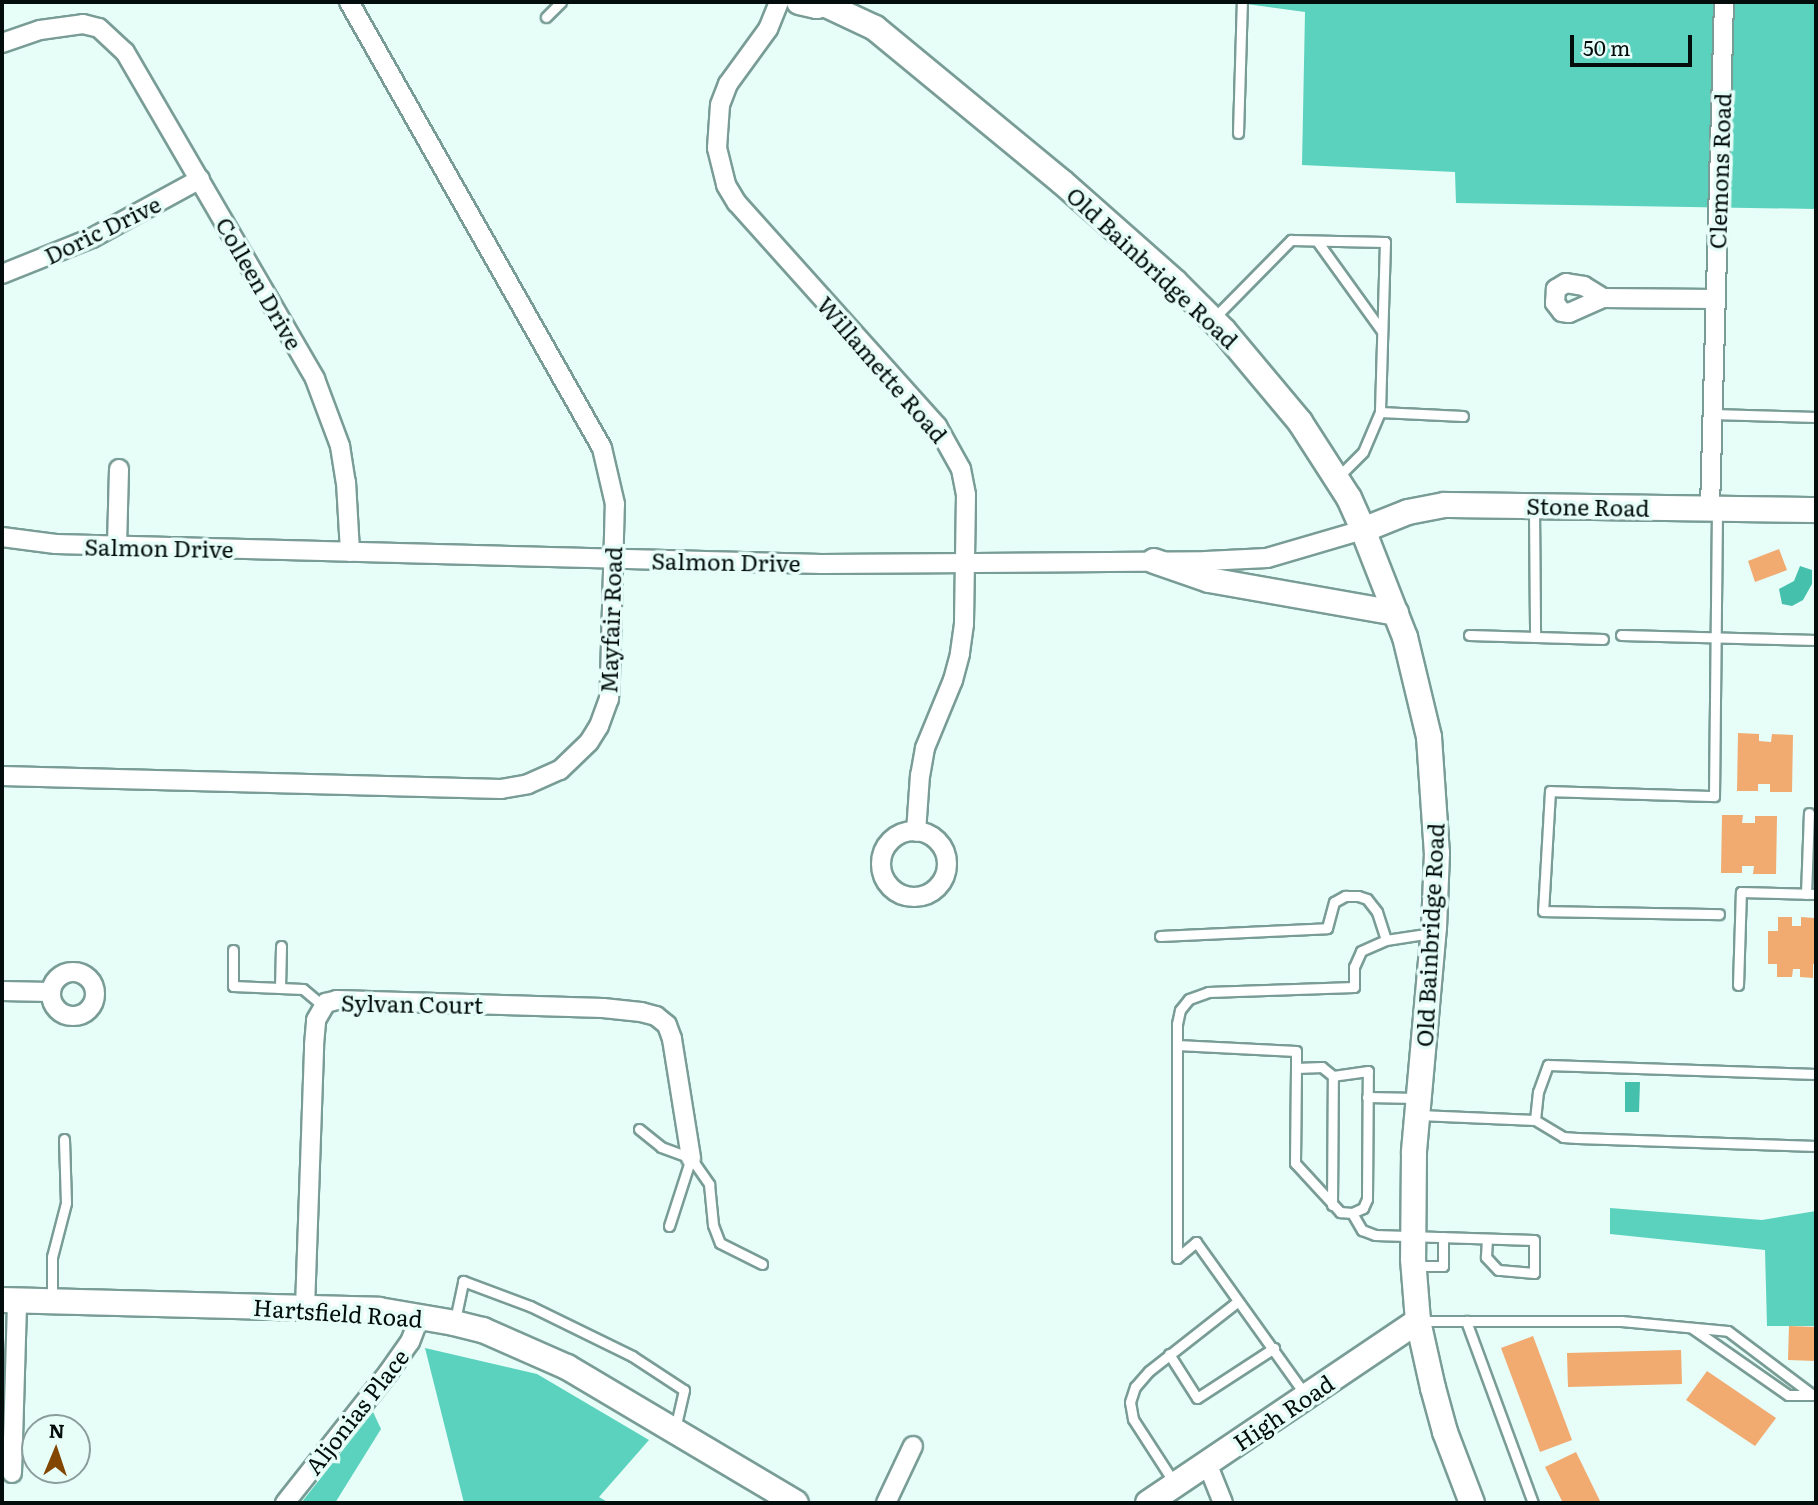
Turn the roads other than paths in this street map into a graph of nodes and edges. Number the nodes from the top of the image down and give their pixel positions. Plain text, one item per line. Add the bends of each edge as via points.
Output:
1 (349, 2) edge
2 (561, 2) edge
3 (779, 2) edge
4 (857, 2) edge
5 (1242, 2) edge
6 (1724, 2) edge
7 (817, 3) edge
8 (546, 17) dead end
9 (874, 28) junction
10 (768, 29) junction
11 (2, 43) edge
12 (1238, 133) dead end
13 (200, 179) junction
14 (1317, 241) junction
15 (2, 274) edge
16 (1604, 298) dead end
17 (1716, 299) junction
18 (1213, 319) junction
19 (1382, 331) junction
20 (1380, 412) junction
21 (1712, 414) junction
22 (1463, 416) dead end
23 (1816, 416) edge
24 (119, 469) dead end
25 (1337, 478) junction
26 (1534, 505) junction
27 (1714, 508) junction
28 (1816, 510) edge
29 (1363, 530) junction
30 (2, 537) edge
31 (117, 546) junction
32 (349, 552) junction
33 (613, 558) junction
34 (1154, 561) junction
35 (966, 563) junction
36 (1396, 613) junction
37 (1469, 635) dead end
38 (1621, 635) dead end
39 (1535, 637) junction
40 (1716, 638) junction
41 (1603, 639) dead end
42 (1816, 640) edge
43 (2, 776) edge
44 (1809, 813) dead end
45 (916, 832) dead end
46 (1811, 894) edge
47 (1719, 914) dead end
48 (1434, 933) junction
49 (1160, 936) dead end
50 (1386, 940) junction
51 (281, 946) dead end
52 (233, 950) dead end
53 (1738, 985) dead end
54 (280, 988) junction
55 (2, 990) edge
56 (51, 992) dead end
57 (323, 1006) junction
58 (1177, 1045) junction
59 (1296, 1068) junction
60 (1816, 1074) edge
61 (1333, 1076) junction
62 (1367, 1097) junction
63 (1418, 1107) junction
64 (1535, 1120) junction
65 (639, 1129) dead end
66 (64, 1139) dead end
67 (1816, 1146) edge
68 (691, 1158) junction
69 (1332, 1205) junction
70 (1352, 1213) junction
71 (669, 1226) dead end
72 (1412, 1236) junction
73 (1443, 1237) junction
74 (1487, 1239) junction
75 (762, 1264) dead end
76 (1414, 1266) junction
77 (9, 1300) edge
78 (52, 1301) junction
79 (1237, 1302) junction
80 (305, 1308) junction
81 (420, 1316) junction
82 (1418, 1321) junction
83 (1466, 1321) junction
84 (454, 1322) junction
85 (1691, 1328) junction
86 (1273, 1348) junction
87 (1169, 1354) junction
88 (1815, 1395) edge
89 (1307, 1396) junction
90 (674, 1429) junction
91 (913, 1446) dead end
92 (1206, 1463) junction
93 (12, 1473) dead end
94 (1175, 1485) junction
95 (285, 1503) edge
96 (796, 1503) edge
97 (886, 1503) edge
98 (1148, 1503) edge
99 (1223, 1503) edge
100 (1472, 1503) edge
101 (1533, 1503) edge

1 - 33 street, Mayfair Road via 596,436 612,480
2 - 8 lane
3 - 10 street, Willamette Road
4 - 9 main road, Old Bainbridge Road
5 - 12 lane
6 - 17 street, Clemons Road
7 - 9 main road, Old Bainbridge Road
7 - 10 street, Willamette Road via 792,12
9 - 18 main road, Old Bainbridge Road via 1112,225
10 - 35 street, Willamette Road via 728,84 720,105 717,148 726,185 953,450 967,495
11 - 13 street, Colleen Drive via 63,25 99,28 125,52
13 - 15 street, Doric Drive via 92,238
13 - 32 street, Colleen Drive via 330,412 346,482
14 - 18 lane via 1291,240
14 - 19 lane
14 - 19 lane via 1385,242
16 - 17 street
17 - 21 street, Clemons Road
18 - 25 main road, Old Bainbridge Road via 1292,411
19 - 20 lane
20 - 22 lane
20 - 25 lane via 1363,452
21 - 23 lane
21 - 27 street, Clemons Road
24 - 31 street
25 - 29 main road, Old Bainbridge Road
26 - 27 main road, Stone Road
26 - 29 main road, Stone Road via 1444,505 1408,512
26 - 39 lane
27 - 28 main road, Stone Road
27 - 40 lane
29 - 34 street, Salmon Drive via 1268,558
29 - 36 main road, Old Bainbridge Road
30 - 31 street, Salmon Drive via 45,544
31 - 32 street, Salmon Drive
32 - 33 street, Salmon Drive
33 - 35 street, Salmon Drive
33 - 43 street, Mayfair Road via 610,679 604,713 589,743 573,760 528,784 501,789
34 - 35 street, Salmon Drive
34 - 36 main road via 1209,580
35 - 45 street, Willamette Road via 960,654 925,748
36 - 48 main road, Old Bainbridge Road via 1418,682 1429,737 1437,853
37 - 39 lane
38 - 40 lane
39 - 41 lane
40 - 42 lane
40 - 47 lane via 1714,796 1550,790 1543,911
44 - 46 lane
46 - 53 lane via 1741,892
48 - 50 lane
48 - 63 main road, Old Bainbridge Road
49 - 50 lane via 1327,928 1334,902 1358,896 1367,899 1377,912
50 - 58 lane via 1361,951 1354,967 1354,987 1208,992 1189,999 1180,1010
51 - 54 lane
52 - 54 lane via 233,986
54 - 57 lane via 303,989
55 - 56 street
57 - 68 street, Sylvan Court via 337,1000 603,1008 656,1016 667,1025 671,1039
57 - 80 street, Sylvan Court via 316,1020 312,1079
58 - 59 lane via 1296,1051
58 - 79 lane via 1177,1258 1196,1242
59 - 61 lane via 1322,1067
59 - 69 lane via 1295,1163
60 - 64 lane via 1548,1065 1538,1092
61 - 62 lane via 1368,1071
61 - 69 lane
62 - 63 lane
62 - 70 lane via 1367,1199 1363,1208
63 - 64 lane
63 - 72 main road, Old Bainbridge Road
64 - 67 lane via 1563,1137
65 - 68 lane via 661,1147
66 - 78 lane via 66,1203 52,1257
68 - 71 lane
68 - 75 lane via 709,1184 713,1225 720,1243
69 - 70 lane via 1340,1212
70 - 72 lane via 1362,1230 1375,1235
72 - 73 lane
72 - 76 main road, Old Bainbridge Road
73 - 74 lane
73 - 76 lane via 1443,1266
74 - 74 lane via 1534,1240 1534,1273 1498,1270 1486,1257
76 - 82 main road, Old Bainbridge Road
77 - 78 main road, Hartsfield Road
77 - 93 street
78 - 80 main road, Hartsfield Road
79 - 86 lane
79 - 87 lane
80 - 81 main road, Hartsfield Road
81 - 84 main road, Hartsfield Road
81 - 95 street, Aljonias Place via 410,1342 388,1373
82 - 83 lane
82 - 89 main road, High Road
82 - 100 main road, Old Bainbridge Road via 1445,1432
83 - 85 lane via 1621,1321
83 - 101 lane
84 - 90 main road, Hartsfield Road via 567,1367
84 - 90 lane via 463,1281 530,1306 632,1356 684,1390
85 - 88 lane via 1788,1395
85 - 88 lane via 1728,1331
86 - 87 lane via 1197,1398
86 - 89 lane
87 - 94 lane via 1135,1387 1130,1402 1133,1419
89 - 92 main road, High Road
90 - 96 main road, Hartsfield Road
91 - 97 street
92 - 94 main road, High Road
92 - 99 street
94 - 98 main road, High Road

